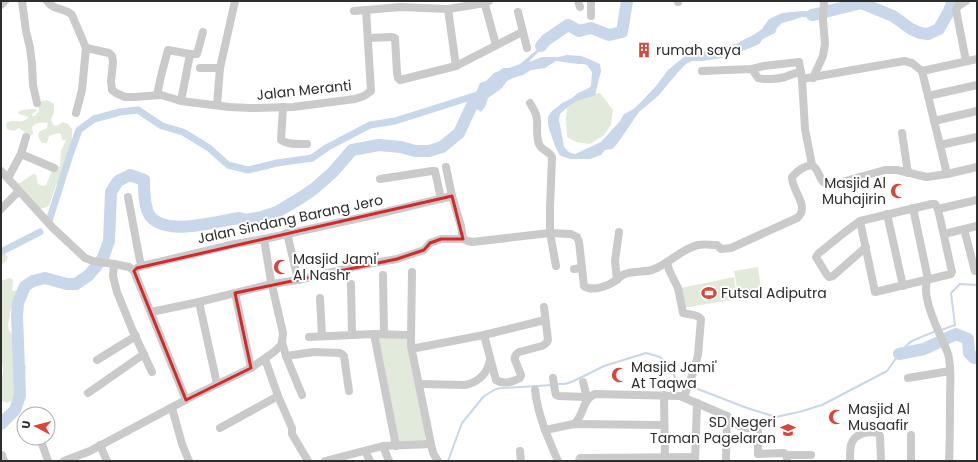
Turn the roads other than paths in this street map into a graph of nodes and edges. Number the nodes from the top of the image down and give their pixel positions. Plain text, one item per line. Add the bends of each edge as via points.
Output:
1 (6, 1) edge
2 (22, 1) edge
3 (47, 1) edge
4 (235, 1) edge
5 (591, 1) edge
6 (824, 1) edge
7 (966, 1) edge
8 (486, 2) edge
9 (399, 4) edge
10 (1, 6) edge
11 (448, 9) junction
12 (354, 10) dead end
13 (366, 10) junction
14 (518, 12) dead end
15 (591, 16) dead end
16 (203, 32) dead end
17 (522, 32) junction
18 (368, 38) junction
19 (496, 45) junction
20 (86, 48) junction
21 (527, 48) dead end
22 (190, 54) junction
23 (977, 59) edge
24 (966, 61) junction
25 (456, 66) junction
26 (200, 68) dead end
27 (220, 68) junction
28 (752, 69) junction
29 (922, 70) junction
30 (702, 71) dead end
31 (801, 76) junction
32 (813, 78) junction
33 (977, 85) edge
34 (157, 95) junction
35 (928, 96) junction
36 (181, 101) junction
37 (530, 103) dead end
38 (37, 104) dead end
39 (217, 106) junction
40 (283, 107) junction
41 (977, 110) edge
42 (76, 113) dead end
43 (934, 121) junction
44 (902, 133) dead end
45 (26, 137) dead end
46 (977, 137) edge
47 (307, 144) dead end
48 (940, 145) junction
49 (21, 154) junction
50 (812, 165) junction
51 (446, 167) dead end
52 (977, 167) edge
53 (54, 168) dead end
54 (1, 171) edge
55 (908, 173) junction
56 (947, 174) junction
57 (8, 178) junction
58 (380, 179) dead end
59 (19, 191) junction
60 (452, 196) junction
61 (128, 197) dead end
62 (442, 199) junction
63 (977, 200) edge
64 (913, 208) junction
65 (1, 209) edge
66 (938, 209) junction
67 (887, 214) junction
68 (860, 221) junction
69 (977, 226) edge
70 (964, 229) junction
71 (619, 232) dead end
72 (287, 233) junction
73 (550, 233) junction
74 (944, 234) junction
75 (264, 239) junction
76 (463, 239) junction
77 (866, 247) junction
78 (667, 262) junction
79 (111, 263) junction
80 (142, 266) junction
81 (556, 266) dead end
82 (134, 271) junction
83 (975, 271) dead end
84 (412, 272) dead end
85 (383, 274) dead end
86 (928, 279) junction
87 (298, 280) junction
88 (617, 280) junction
89 (272, 284) junction
90 (350, 284) dead end
91 (902, 286) junction
92 (235, 293) junction
93 (320, 298) dead end
94 (199, 302) junction
95 (544, 307) dead end
96 (151, 312) junction
97 (545, 320) junction
98 (374, 334) junction
99 (384, 334) junction
100 (352, 335) junction
101 (484, 335) junction
102 (136, 336) junction
103 (322, 336) junction
104 (310, 337) dead end
105 (411, 337) junction
106 (282, 342) junction
107 (411, 346) junction
108 (144, 354) junction
109 (286, 356) junction
110 (265, 359) junction
111 (490, 359) junction
112 (97, 360) dead end
113 (251, 368) junction
114 (950, 370) junction
115 (152, 372) dead end
116 (908, 378) dead end
117 (583, 382) dead end
118 (217, 384) junction
119 (418, 384) junction
120 (554, 384) dead end
121 (535, 390) dead end
122 (349, 391) dead end
123 (88, 393) dead end
124 (302, 395) dead end
125 (664, 395) junction
126 (278, 396) junction
127 (684, 397) junction
128 (586, 398) junction
129 (186, 400) junction
130 (697, 403) junction
131 (172, 408) junction
132 (727, 416) junction
133 (574, 424) junction
134 (664, 425) junction
135 (220, 428) dead end
136 (545, 430) junction
137 (911, 435) dead end
138 (431, 444) junction
139 (100, 445) junction
140 (43, 446) edge
141 (383, 446) junction
142 (396, 446) junction
143 (365, 451) junction
144 (520, 451) dead end
145 (811, 455) dead end
146 (758, 457) edge
147 (787, 458) edge
148 (665, 459) edge
149 (695, 459) edge
150 (48, 461) edge
151 (64, 461) edge
152 (107, 461) edge
153 (189, 461) edge
154 (308, 461) edge
155 (325, 461) edge
156 (370, 461) edge
157 (389, 461) edge
158 (438, 461) edge
159 (521, 461) edge
160 (558, 461) edge
161 (579, 461) edge
162 (726, 461) edge
163 (850, 461) edge
164 (881, 461) edge
165 (911, 461) edge
166 (949, 461) edge

1 - 10 street
2 - 38 street
3 - 20 street via 52,6 69,12
4 - 27 street
5 - 15 street
6 - 32 street via 824,56
7 - 24 street via 956,10
8 - 11 street
8 - 19 street
9 - 11 street
9 - 13 street
11 - 25 street
12 - 13 street
13 - 18 street, Jalan Meranti
14 - 17 street
16 - 22 street via 197,54
17 - 19 street
17 - 21 street
18 - 25 street via 395,38 397,73 400,80
18 - 40 street, Jalan Meranti via 371,91 355,99
19 - 25 street
20 - 34 street, Jalan Meranti via 110,53 112,56 113,92 125,97
20 - 42 street via 82,90
22 - 34 street via 168,50
22 - 36 street
23 - 24 street
24 - 29 street
26 - 27 street
27 - 39 street
28 - 30 street
28 - 31 street via 758,78 762,79 782,78 798,72
28 - 31 street via 799,62
29 - 32 street via 912,62 904,61
29 - 35 street
31 - 32 street
31 - 50 street via 805,129
33 - 35 street
34 - 36 street, Jalan Meranti
35 - 43 street
36 - 39 street, Jalan Meranti
37 - 73 street via 536,114 539,145 550,153 552,158
39 - 40 street, Jalan Meranti
40 - 47 street via 281,140
41 - 43 street
43 - 48 street
44 - 55 street
45 - 49 street
46 - 48 street
48 - 56 street
49 - 53 street
49 - 57 street
50 - 55 street via 823,182 829,184 885,170
50 - 78 street via 806,166 792,177 802,209 797,218 731,248 698,245
51 - 60 street
52 - 56 street
54 - 57 street
55 - 56 street via 927,177
57 - 59 street
58 - 62 street via 432,170 435,172
59 - 65 street
59 - 79 street via 85,258
60 - 62 street, Jalan Sindang Barang Jero
60 - 76 street
61 - 80 street
62 - 72 street, Jalan Sindang Barang Jero
63 - 66 street
64 - 66 street via 935,204
64 - 67 street
64 - 86 street
66 - 74 street
67 - 68 street
67 - 91 street
68 - 77 street
68 - 77 street via 816,257 829,277
69 - 70 street
70 - 74 street
70 - 83 street
71 - 88 street via 614,261
72 - 75 street, Jalan Sindang Barang Jero
72 - 87 street
73 - 76 street via 472,242
73 - 81 street
73 - 88 street via 571,234 577,237 578,268 583,284 587,288 600,288
74 - 86 street via 952,272
75 - 80 street, Jalan Sindang Barang Jero
75 - 89 street
76 - 87 street via 441,239 430,243 424,250 397,259 362,264
77 - 91 street via 875,292
78 - 88 street via 653,270 626,274
78 - 127 street via 678,288 683,313 701,319 698,355
79 - 82 street via 129,267
79 - 102 street via 117,292
80 - 82 street, Jalan Sindang Barang Jero
82 - 96 street
84 - 105 street
85 - 99 street
86 - 91 street
86 - 114 street via 926,291 936,328 948,356
87 - 89 street
89 - 92 street
89 - 106 street via 283,333
90 - 100 street
92 - 94 street
92 - 113 street
93 - 103 street
94 - 96 street
94 - 118 street
95 - 97 street
96 - 129 street
97 - 101 street
97 - 111 street via 548,340 546,344 519,352 515,356 520,378 504,383 498,381
98 - 99 street
98 - 100 street
98 - 142 street
99 - 105 street
100 - 103 street
101 - 107 street via 417,348
101 - 111 street
102 - 108 street
102 - 112 street
103 - 104 street
105 - 107 street
106 - 109 street
106 - 110 street
107 - 119 street
108 - 115 street
108 - 123 street
109 - 122 street via 314,352 342,354
109 - 124 street
110 - 113 street
110 - 126 street
111 - 119 street via 485,373 469,384
113 - 118 street
114 - 116 street
114 - 166 street
117 - 128 street
118 - 129 street
119 - 138 street
120 - 128 street via 559,396
121 - 136 street
125 - 127 street
125 - 128 street via 595,394
125 - 134 street
126 - 135 street
126 - 154 street via 292,428 292,434
127 - 130 street
128 - 133 street via 580,417
129 - 131 street
130 - 132 street
130 - 149 street
131 - 139 street
131 - 153 street
132 - 146 street via 739,426 757,429
132 - 162 street
133 - 134 street
133 - 136 street
134 - 148 street
136 - 160 street
137 - 165 street
138 - 142 street
138 - 158 street
139 - 151 street
139 - 152 street
140 - 150 street
141 - 142 street
141 - 143 street
141 - 157 street
143 - 155 street
143 - 156 street
144 - 159 street
145 - 147 street
146 - 147 street via 784,453
148 - 149 street
148 - 161 street via 580,458
163 - 164 street via 854,438 864,433 880,435

